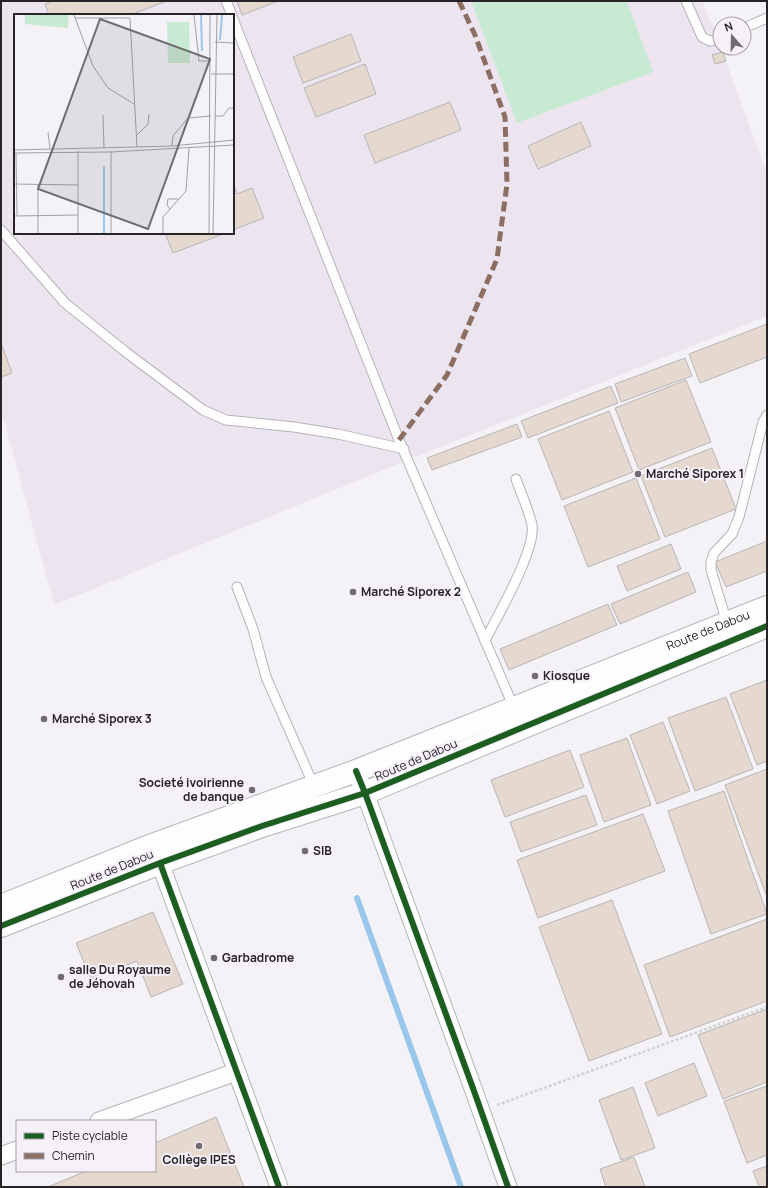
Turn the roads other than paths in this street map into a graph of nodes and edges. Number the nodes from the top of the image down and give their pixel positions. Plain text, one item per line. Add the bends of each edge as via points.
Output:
1 (226, 1) edge
2 (686, 1) edge
3 (232, 14) edge
4 (767, 18) edge
5 (234, 22) edge
6 (752, 25) edge
7 (712, 41) edge
8 (1, 230) edge
9 (767, 415) edge
10 (404, 449) junction
11 (516, 479) dead end
12 (237, 587) dead end
13 (767, 607) edge
14 (727, 623) junction
15 (767, 626) edge
16 (485, 641) junction
17 (514, 708) junction
18 (356, 771) junction
19 (314, 786) junction
20 (366, 793) junction
21 (160, 863) junction
22 (1, 906) edge
23 (1, 926) edge
24 (236, 1072) junction
25 (102, 1120) edge
26 (16, 1150) edge
27 (1, 1156) edge
28 (279, 1187) edge
29 (508, 1187) edge

1 - 3 lane
2 - 7 lane via 702,37
4 - 6 lane
5 - 10 lane
8 - 10 lane via 65,303 203,410 226,420 338,434
9 - 14 lane via 763,422 739,517 732,534 714,553 711,562 711,570
10 - 16 lane
11 - 16 lane via 532,526 531,543 518,577
12 - 19 lane via 253,629 266,677
13 - 14 street, Route de Dabou
14 - 17 street, Route de Dabou
15 - 20 street, Route de Dabou
16 - 17 lane
17 - 18 street, Route de Dabou
18 - 19 street, Route de Dabou
18 - 20 street
19 - 22 street, Route de Dabou via 152,845
20 - 21 street, Route de Dabou via 262,826
20 - 29 street
21 - 23 street, Route de Dabou
21 - 24 street
24 - 25 street
24 - 28 street
26 - 27 street

